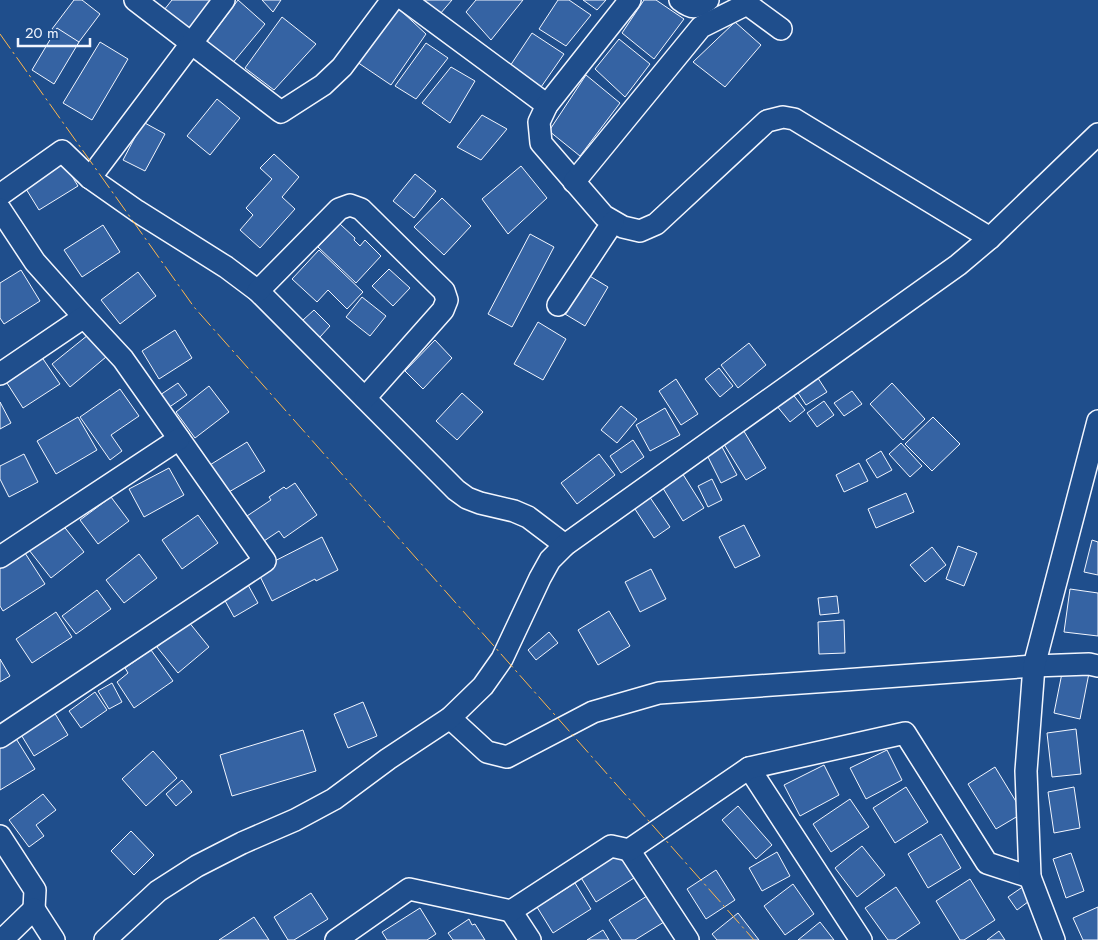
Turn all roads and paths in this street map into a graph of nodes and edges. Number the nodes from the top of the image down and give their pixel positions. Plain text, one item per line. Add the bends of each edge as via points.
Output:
1 (135, 0) edge
2 (224, 0) edge
3 (392, 0) edge
4 (405, 0) edge
5 (630, 0) edge
6 (680, 0) edge
7 (708, 0) edge
8 (781, 29) dead end
9 (192, 43) junction
10 (547, 105) junction
11 (1098, 134) edge
12 (90, 178) junction
13 (574, 182) junction
14 (0, 195) edge
15 (0, 209) edge
16 (613, 222) junction
17 (990, 238) junction
18 (258, 291) junction
19 (558, 305) dead end
20 (84, 317) junction
21 (0, 374) edge
22 (365, 398) junction
23 (1098, 420) edge
24 (178, 439) junction
25 (565, 545) junction
26 (0, 557) edge
27 (1034, 666) junction
28 (1098, 666) edge
29 (450, 718) junction
30 (0, 737) edge
31 (749, 768) junction
32 (0, 836) edge
33 (629, 850) junction
34 (1030, 876) junction
35 (34, 909) junction
36 (511, 911) junction
37 (2, 940) edge
38 (54, 940) edge
39 (105, 940) edge
40 (336, 940) edge
41 (530, 940) edge
42 (688, 940) edge
43 (861, 940) edge
44 (1054, 940) edge

1 - 9 street
2 - 9 street
3 - 9 street via 342,67 323,85 281,112
4 - 10 street
5 - 10 street
6 - 7 street via 688,6 697,7
8 - 13 street via 747,4 701,27
9 - 12 street
10 - 13 street via 540,122 541,143
11 - 17 street
12 - 14 street via 62,151
12 - 18 street via 226,266
13 - 16 street
15 - 20 street via 35,262
16 - 17 street via 640,230 656,224 767,121 783,117 794,119
16 - 19 street
17 - 25 street via 958,265
18 - 22 street
18 - 22 street via 339,209 350,205 360,209 444,290 447,300 443,310
20 - 21 street
20 - 24 street via 123,359
22 - 25 street via 456,490 467,498 528,517
23 - 27 street
24 - 26 street
24 - 30 street via 265,561
25 - 29 street via 550,560 540,578 502,659 483,686
27 - 28 street
27 - 29 street via 659,693 593,712 506,757 487,752
27 - 34 street via 1026,771
29 - 39 street via 334,799 242,843 158,891
31 - 33 street
31 - 34 street via 905,733 987,863
31 - 43 street
32 - 35 street via 36,890
33 - 36 street via 611,846
33 - 42 street
34 - 44 street
35 - 37 street
35 - 38 street
36 - 40 street via 409,890
36 - 41 street

